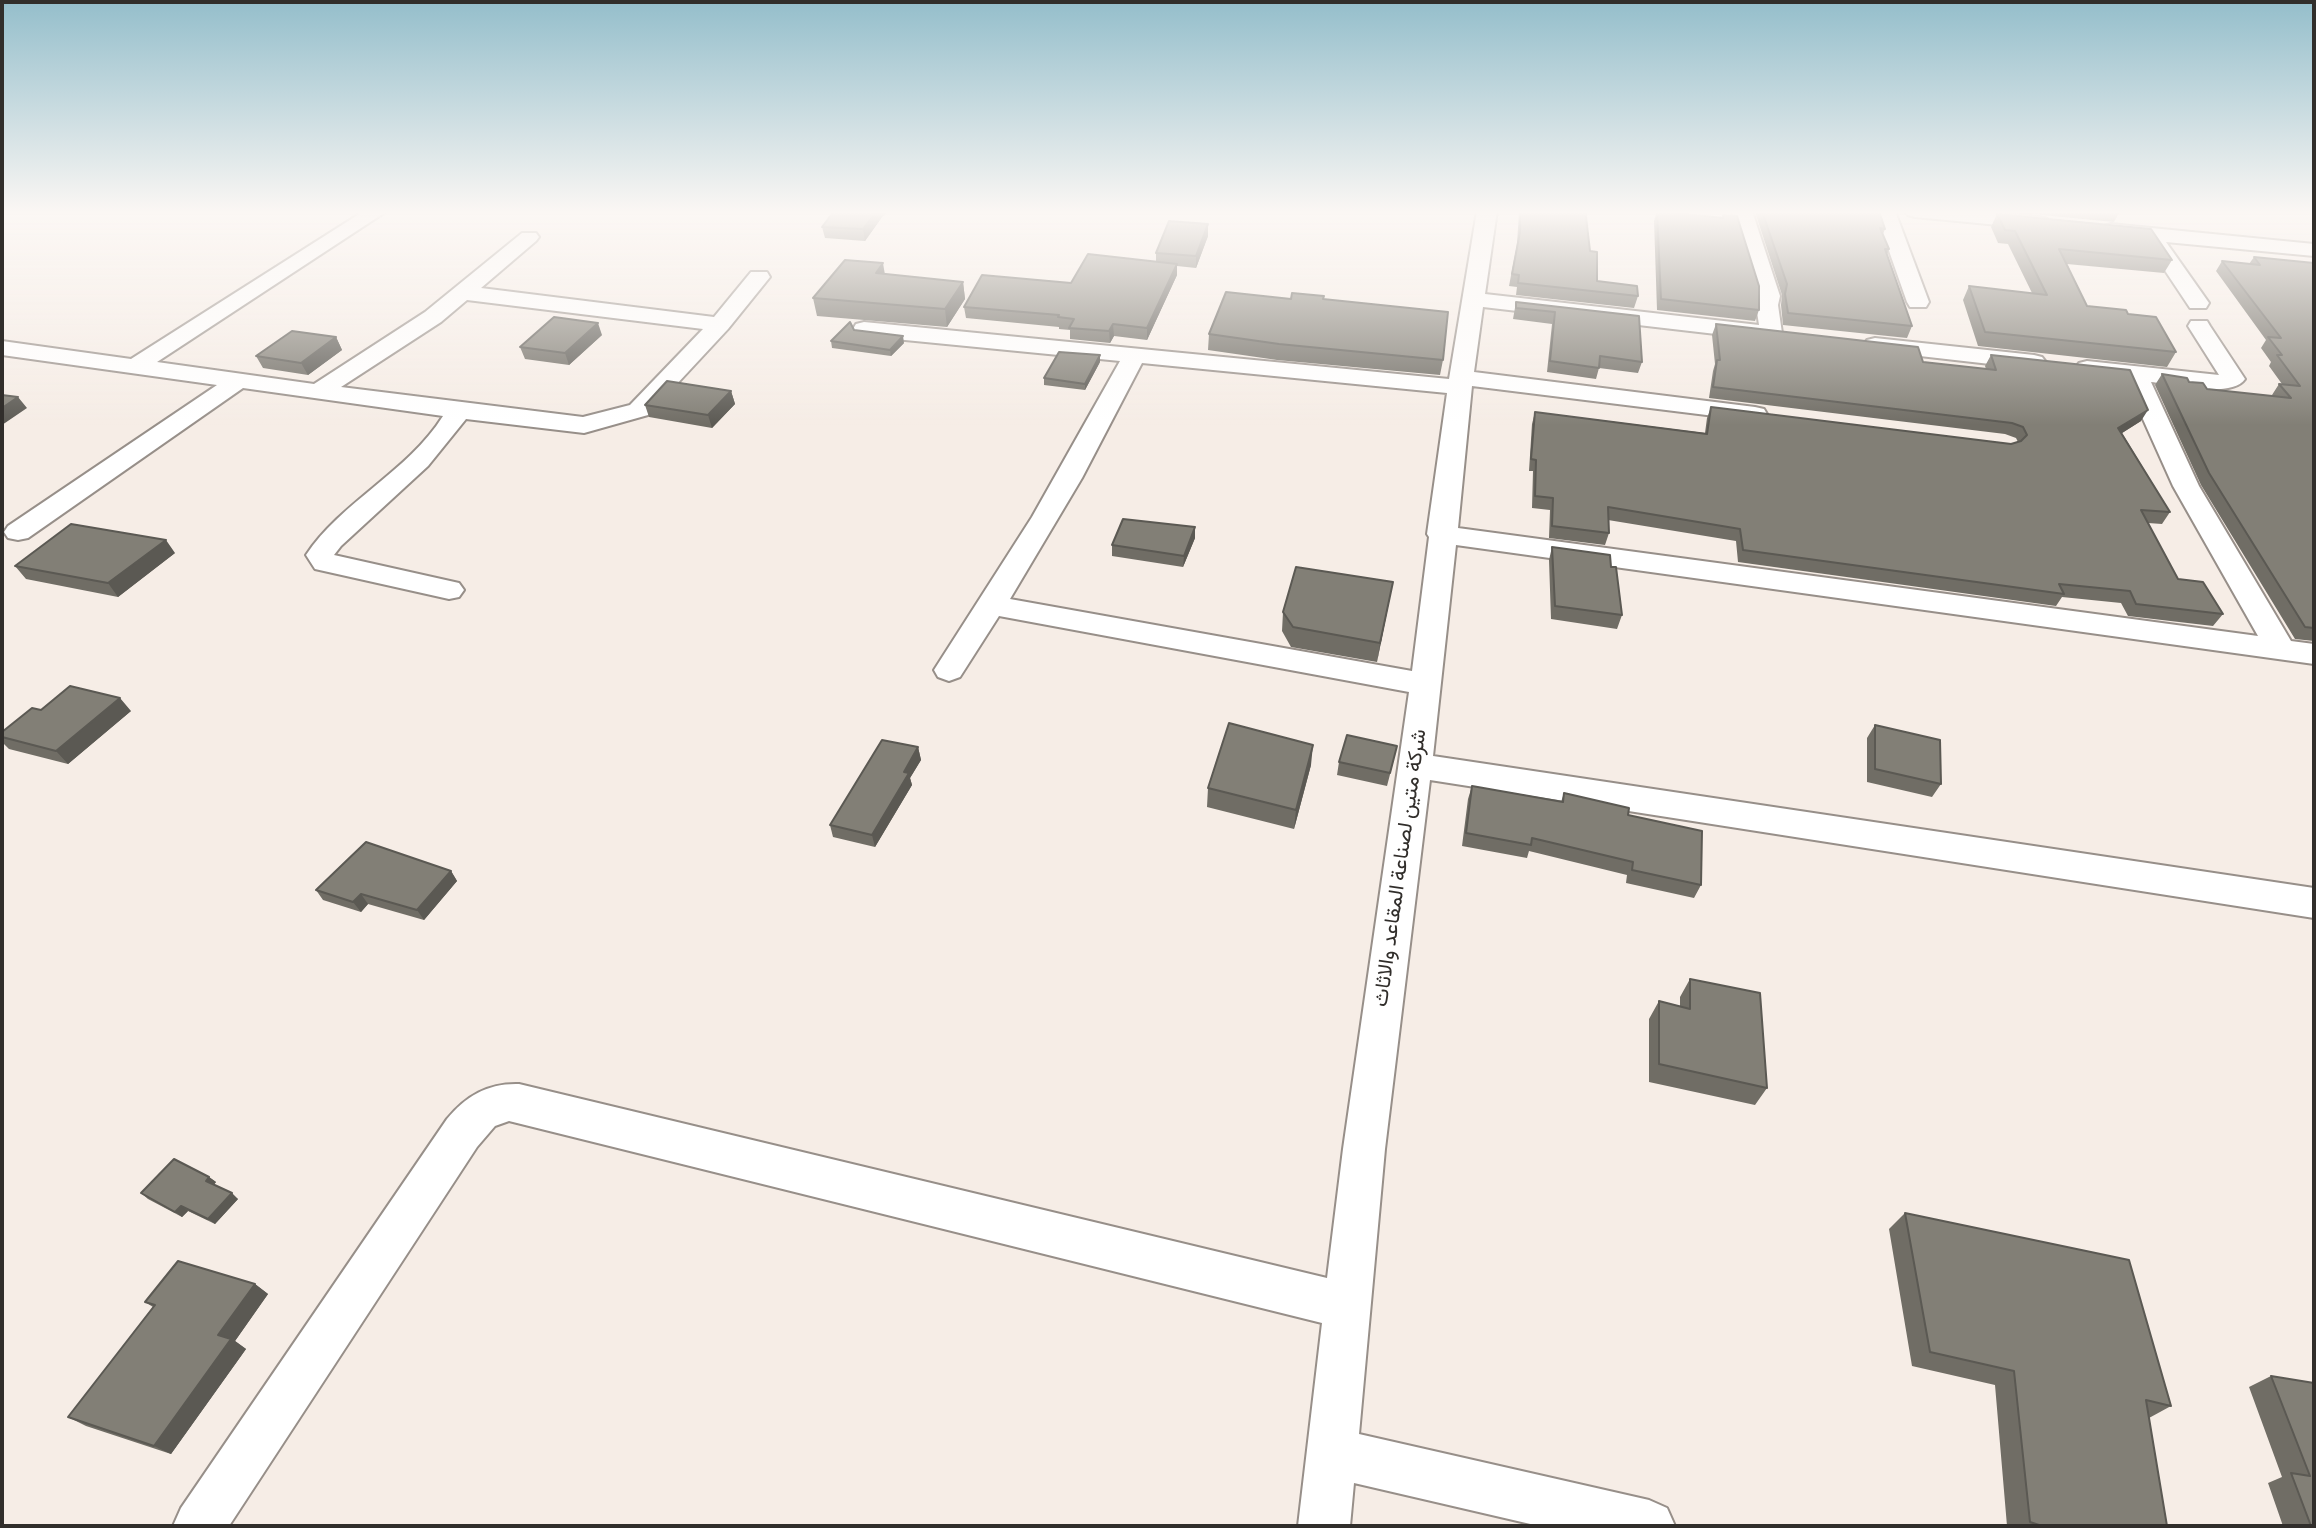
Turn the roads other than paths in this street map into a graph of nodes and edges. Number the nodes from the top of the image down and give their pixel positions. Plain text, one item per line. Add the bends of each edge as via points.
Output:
1 (266, 282) edge
2 (477, 282) edge
3 (755, 282) edge
4 (1475, 282) edge
5 (1765, 282) edge
6 (1911, 282) edge
7 (2180, 282) edge
8 (465, 293) junction
9 (1472, 299) junction
10 (1918, 302) dead end
11 (720, 324) junction
12 (864, 329) edge
13 (1771, 333) junction
14 (1798, 336) edge
15 (1853, 342) edge
16 (2, 348) edge
17 (1133, 358) junction
18 (134, 367) junction
19 (2135, 374) junction
20 (237, 382) junction
21 (1461, 383) junction
22 (321, 390) junction
23 (458, 411) junction
24 (1780, 418) edge
25 (18, 532) dead end
26 (1441, 534) junction
27 (449, 590) dead end
28 (993, 605) junction
29 (2281, 650) junction
30 (2314, 654) edge
31 (949, 670) dead end
32 (1426, 684) junction
33 (1415, 765) junction
34 (2314, 903) edge
35 (1348, 1306) junction
36 (1332, 1453) junction
37 (199, 1526) edge
38 (1324, 1526) edge
39 (1649, 1526) edge

1 - 18 street
2 - 8 street
3 - 11 street
4 - 9 street, شركة متين لصناعة المقاعد والاثاث
5 - 13 street
6 - 10 street
7 - 19 street via 2233,379 2226,383
8 - 11 street
8 - 22 street
9 - 13 street
9 - 21 street, شركة متين لصناعة المقاعد والاثاث
11 - 23 street via 639,410 615,419 584,425
12 - 17 street
13 - 14 street
15 - 19 street
16 - 18 street
17 - 21 street
17 - 28 street via 1085,451
18 - 20 street
19 - 29 street via 2186,486
20 - 22 street
20 - 25 street
21 - 24 street
21 - 26 street, شركة متين لصناعة المقاعد والاثاث
22 - 23 street
23 - 27 street via 437,440 320,555 325,563 349,570
26 - 29 street
26 - 32 street, شركة متين لصناعة المقاعد والاثاث
28 - 31 street
28 - 32 street
29 - 30 street
32 - 33 street, شركة متين لصناعة المقاعد والاثاث
33 - 34 street
33 - 35 street, شركة متين لصناعة المقاعد والاثاث
35 - 36 street, شركة متين لصناعة المقاعد والاثاث
35 - 37 street via 501,1101 480,1111 462,1133
36 - 38 street, شركة متين لصناعة المقاعد والاثاث
36 - 39 street

